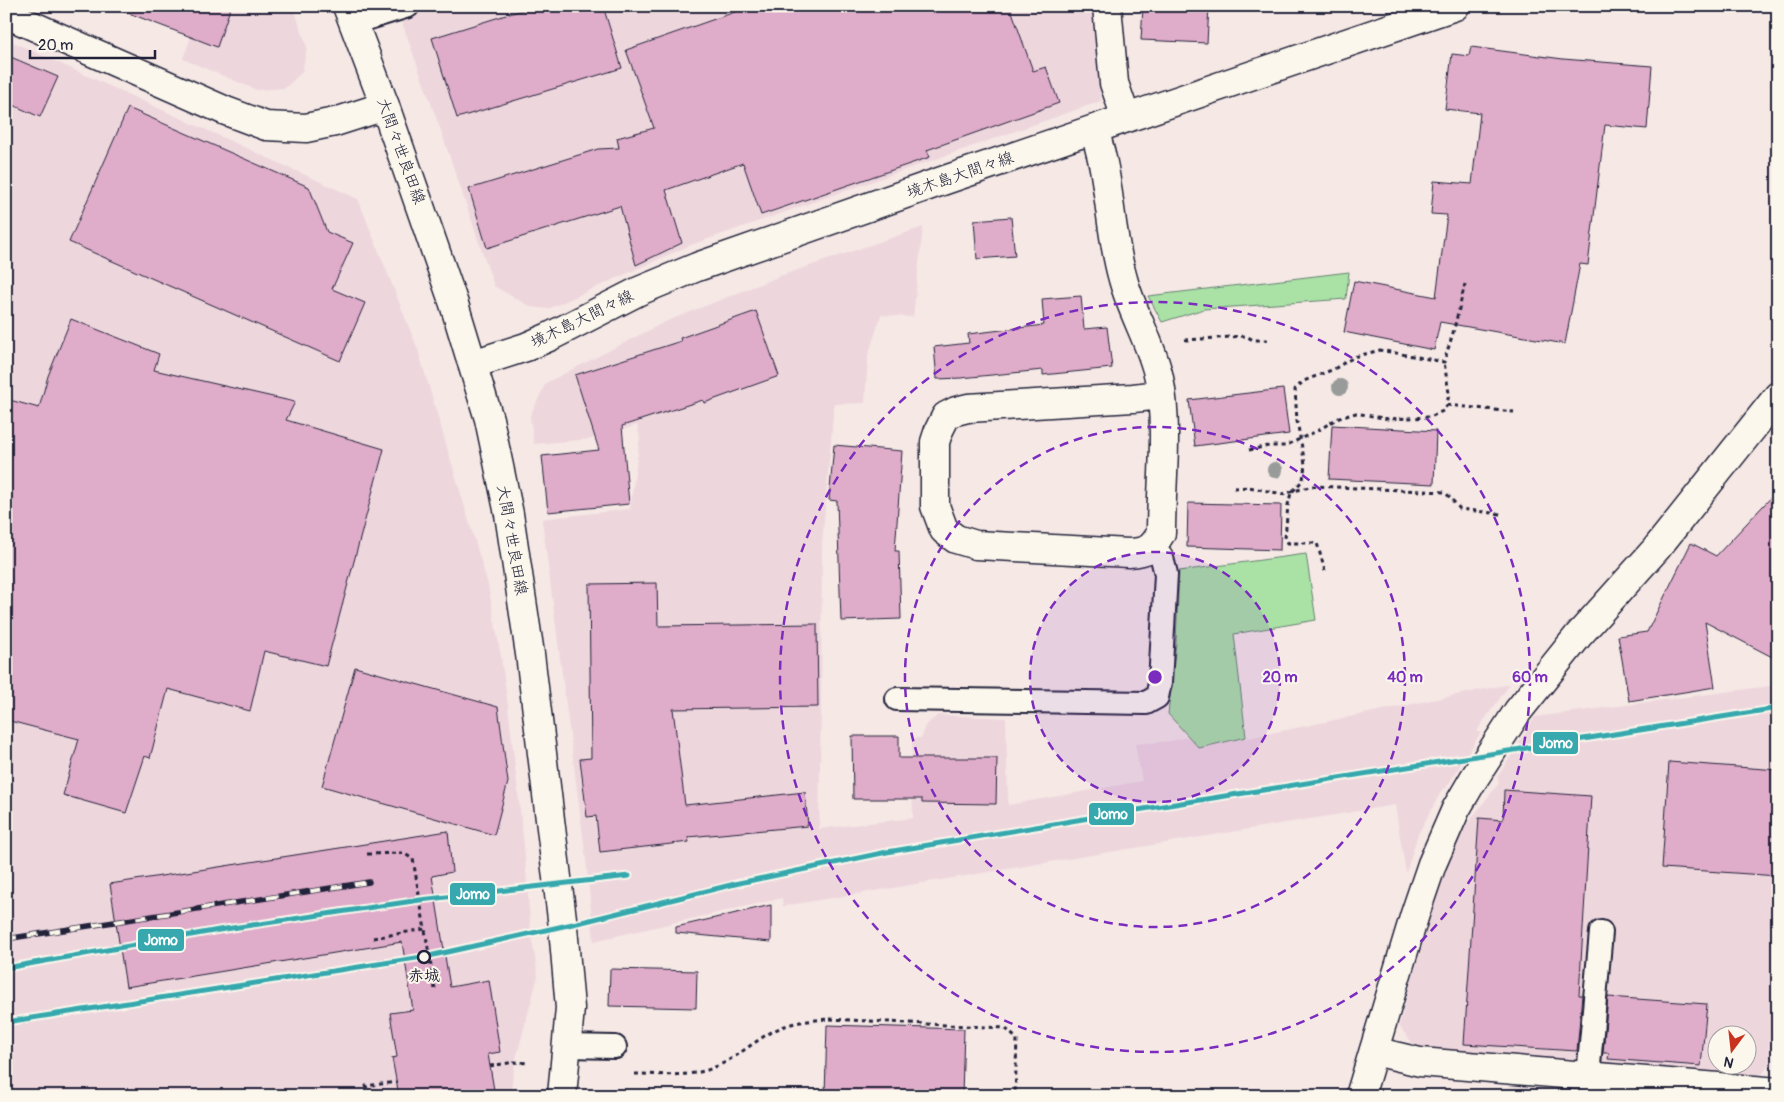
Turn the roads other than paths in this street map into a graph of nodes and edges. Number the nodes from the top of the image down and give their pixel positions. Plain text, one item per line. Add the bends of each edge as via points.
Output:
1 (408, 6) edge
2 (1108, 6) edge
3 (1455, 6) edge
4 (6, 14) edge
5 (350, 15) edge
6 (1404, 15) edge
7 (385, 106) junction
8 (1126, 118) junction
9 (1095, 130) junction
10 (473, 364) junction
11 (1161, 395) junction
12 (1778, 396) edge
13 (1154, 545) junction
14 (897, 699) dead end
15 (1601, 932) dead end
16 (567, 1046) junction
17 (615, 1047) dead end
18 (1374, 1050) junction
19 (1588, 1076) junction
20 (1778, 1092) edge
21 (562, 1096) edge
22 (1360, 1096) edge

1 - 5 lane
2 - 8 street via 1114,83
3 - 6 street, 境木島大間々線
4 - 7 street via 266,126 306,128
5 - 7 street, 大間々世良田線
6 - 8 street, 境木島大間々線
7 - 10 street, 大間々世良田線
8 - 9 street, 境木島大間々線
9 - 10 street, 境木島大間々線 via 697,267 639,291 526,347
9 - 11 street via 1122,276 1148,344
10 - 16 street, 大間々世良田線 via 489,419 509,514 530,654 563,926 570,1008
11 - 13 street via 1164,431 1161,533
11 - 13 street via 968,408 946,416 936,442 935,506 944,530 956,539 976,545 1129,553 1143,552
12 - 18 street via 1656,549 1578,636 1518,711 1477,773 1456,809 1432,864
13 - 14 lane via 1166,574 1157,697 1146,703
15 - 19 lane
16 - 17 lane
16 - 21 street, 大間々世良田線
18 - 19 street via 1420,1062
18 - 22 street
19 - 20 street

